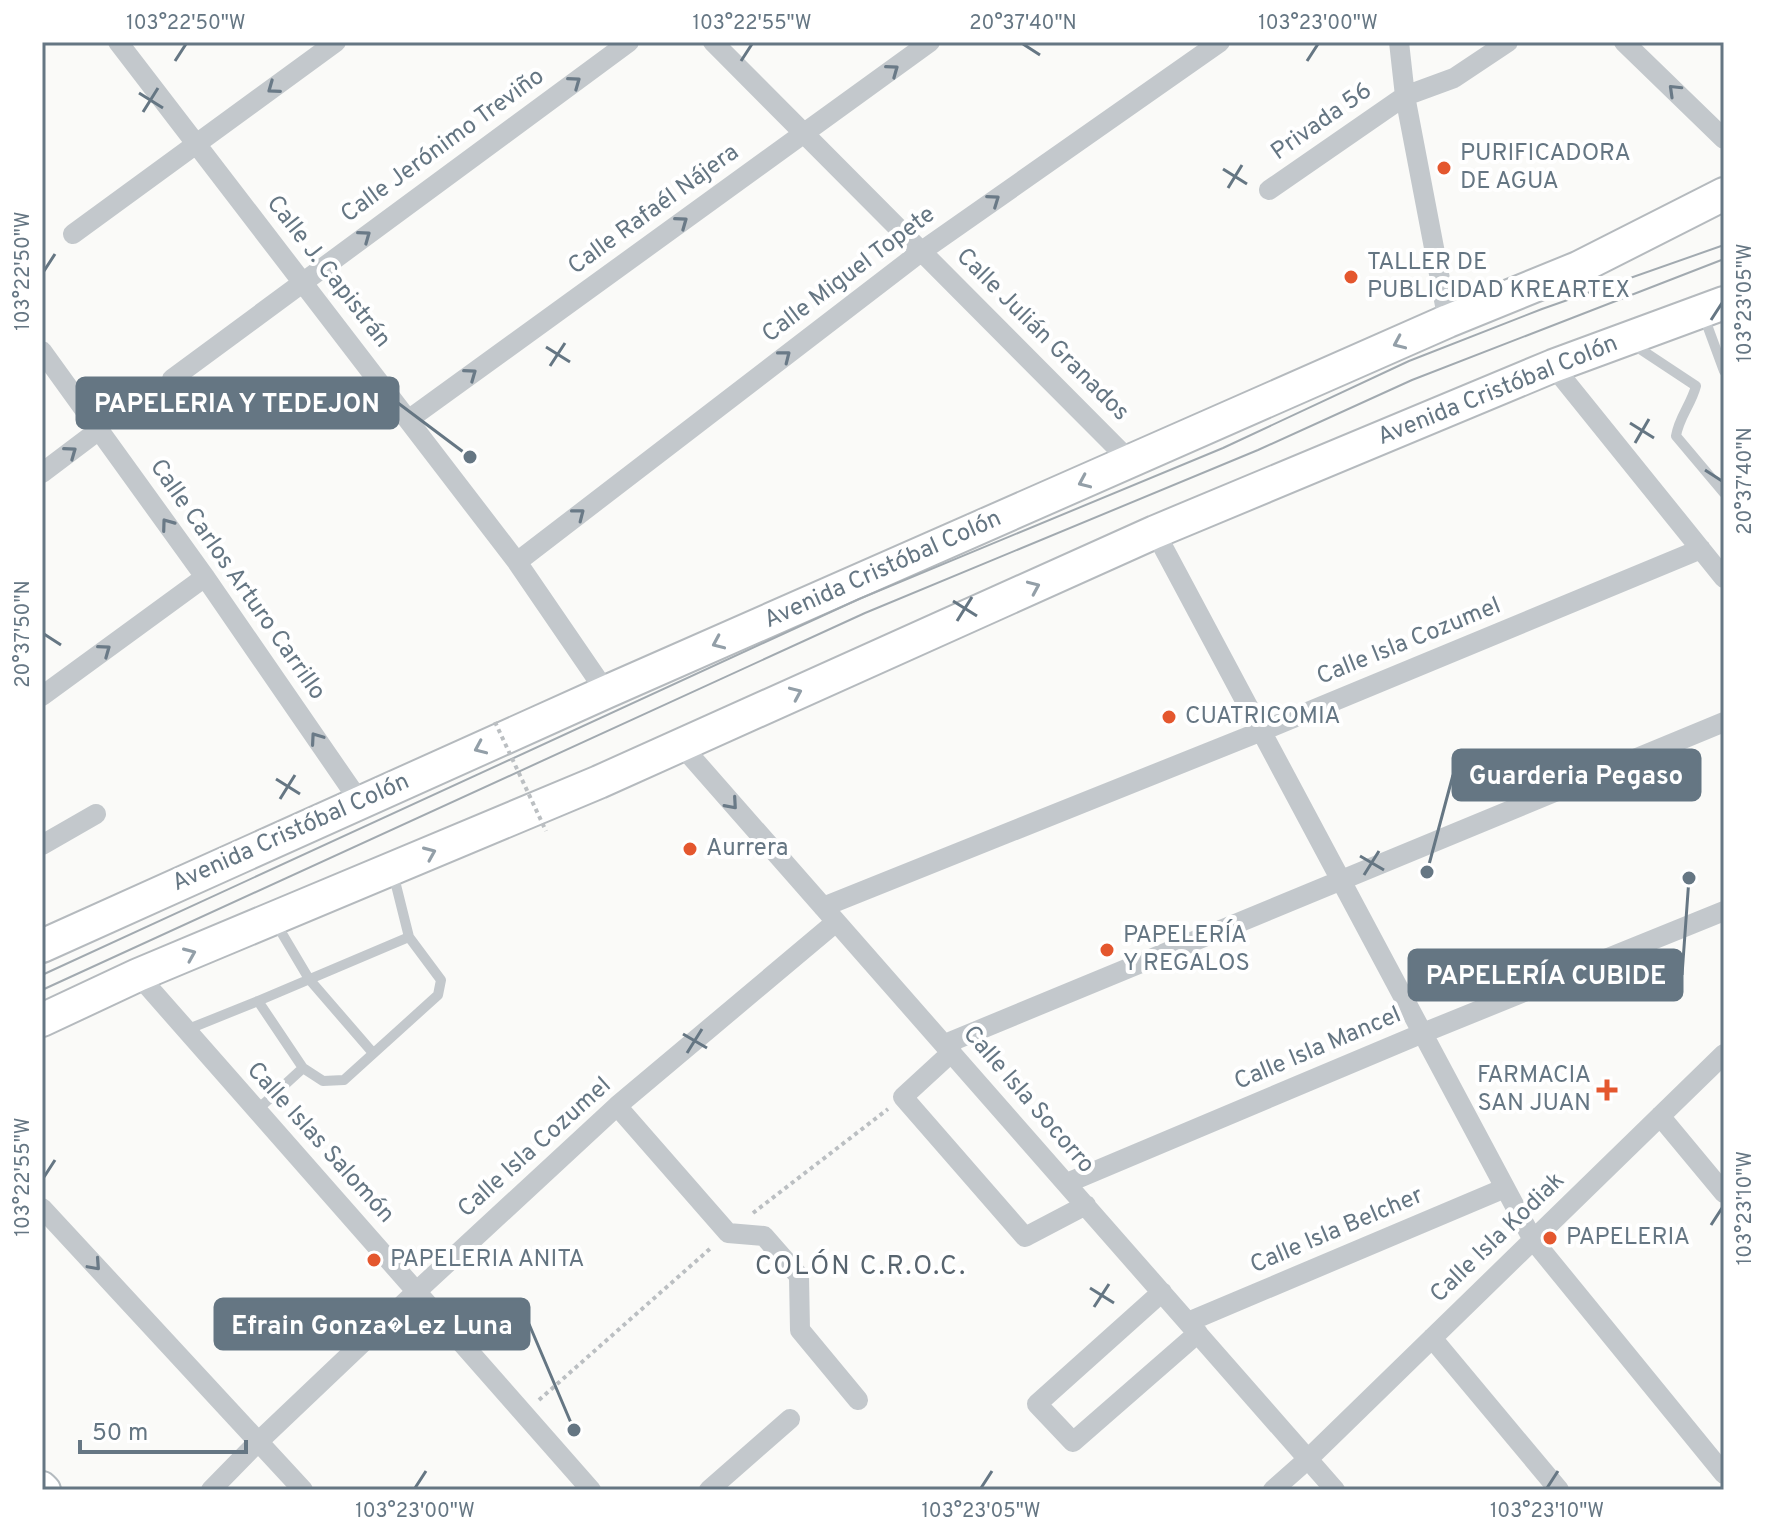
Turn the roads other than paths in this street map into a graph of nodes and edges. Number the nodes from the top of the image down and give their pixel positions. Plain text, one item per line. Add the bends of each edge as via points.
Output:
1 (118, 42) edge
2 (336, 42) edge
3 (629, 42) edge
4 (713, 42) edge
5 (930, 42) edge
6 (1220, 42) edge
7 (1399, 42) edge
8 (1508, 42) edge
9 (1624, 42) edge
10 (1405, 96) junction
11 (805, 133) junction
12 (1724, 139) edge
13 (196, 145) junction
14 (1269, 190) dead end
15 (1724, 194) edge
16 (1724, 217) edge
17 (73, 234) dead end
18 (922, 251) junction
19 (1578, 268) junction
20 (302, 282) junction
21 (1713, 307) edge
22 (1448, 321) junction
23 (1626, 339) junction
24 (42, 351) edge
25 (1553, 366) junction
26 (1724, 371) edge
27 (172, 379) dead end
28 (408, 420) junction
29 (99, 430) junction
30 (1131, 462) junction
31 (42, 473) edge
32 (1724, 493) edge
33 (1155, 532) junction
34 (1701, 549) junction
35 (517, 562) junction
36 (205, 577) junction
37 (1724, 578) edge
38 (606, 692) junction
39 (42, 696) edge
40 (1724, 722) edge
41 (1262, 731) junction
42 (681, 745) junction
43 (360, 802) junction
44 (96, 814) dead end
45 (42, 845) edge
46 (392, 869) junction
47 (1342, 881) junction
48 (1724, 911) edge
49 (830, 914) junction
50 (274, 919) junction
51 (409, 937) junction
52 (42, 946) edge
53 (138, 975) junction
54 (309, 979) junction
55 (258, 1001) junction
56 (42, 1020) edge
57 (186, 1030) junction
58 (1423, 1033) junction
59 (948, 1048) junction
60 (373, 1053) junction
61 (1724, 1054) edge
62 (303, 1068) junction
63 (617, 1106) junction
64 (256, 1111) junction
65 (1660, 1116) junction
66 (1067, 1183) junction
67 (1505, 1188) junction
68 (1724, 1193) edge
69 (1086, 1205) junction
70 (42, 1208) edge
71 (1533, 1240) junction
72 (417, 1291) junction
73 (1162, 1292) junction
74 (1193, 1328) junction
75 (1432, 1338) junction
76 (858, 1400) dead end
77 (790, 1419) dead end
78 (257, 1443) junction
79 (1308, 1459) junction
80 (1724, 1474) edge
81 (211, 1490) edge
82 (303, 1490) edge
83 (591, 1490) edge
84 (709, 1490) edge
85 (1273, 1490) edge
86 (1335, 1490) edge
87 (1559, 1490) edge

1 - 13 street, Calle J. Capistrán
2 -> 13 street
20 -> 3 street, Calle Jerónimo Treviño
4 - 11 street, Calle Julián Granados
11 -> 5 street, Calle Rafaél Nájera
18 -> 6 street, Calle Miguel Topete
7 - 10 street
8 - 10 street, Privada 56 via 1454,78
12 -> 9 street
10 - 14 street, Privada 56
10 - 22 street
11 - 18 street, Calle Julián Granados
28 -> 11 street, Calle Rafaél Nájera
13 - 17 street
13 - 20 street, Calle J. Capistrán
15 - 19 main road, Avenida Cristóbal Colón
16 - 19 main road
18 - 30 street, Calle Julián Granados
35 -> 18 street, Calle Miguel Topete
19 - 22 main road, Avenida Cristóbal Colón
20 - 27 street, Calle Jerónimo Treviño
20 - 28 street, Calle J. Capistrán
21 - 23 main road, Avenida Cristóbal Colón
21 - 26 lane
22 -> 30 main road, Avenida Cristóbal Colón
23 - 25 main road, Avenida Cristóbal Colón
23 - 32 lane via 1696,386 1676,436
24 - 29 street, Calle Carlos Arturo Carrillo
25 - 33 main road, Avenida Cristóbal Colón
25 - 34 street
28 - 35 street, Calle J. Capistrán
31 -> 29 street
36 -> 29 street, Calle Carlos Arturo Carrillo
30 -> 38 main road, Avenida Cristóbal Colón
33 - 41 street
42 -> 33 main road, Avenida Cristóbal Colón
34 - 37 street
34 - 41 street, Calle Isla Cozumel
35 - 38 street, Calle J. Capistrán
39 -> 36 street
43 -> 36 street, Calle Carlos Arturo Carrillo
38 -> 43 main road, Avenida Cristóbal Colón
40 - 47 street
41 - 47 street
41 - 49 street, Calle Isla Cozumel
46 -> 42 main road, Avenida Cristóbal Colón
42 -> 49 street, Calle Isla Socorro
43 - 52 main road, Avenida Cristóbal Colón
44 - 45 street
46 - 50 main road, Avenida Cristóbal Colón
46 - 51 lane
47 - 58 street
47 - 59 street
48 - 58 street, Calle Isla Mancel
49 - 59 street, Calle Isla Socorro
49 - 63 street, Calle Isla Cozumel
53 -> 50 main road, Avenida Cristóbal Colón
50 - 54 lane
51 - 54 lane
51 - 60 lane via 441,980 438,995
53 - 56 main road, Avenida Cristóbal Colón
53 - 57 street, Calle Islas Salomón
54 - 55 lane
54 - 60 lane
55 - 57 lane
55 - 62 lane
57 - 64 street, Calle Islas Salomón
58 - 66 street, Calle Isla Mancel
58 - 67 street
59 - 66 street, Calle Isla Socorro
59 - 69 street via 903,1097 1025,1237
60 - 62 lane via 344,1080 323,1081
61 - 65 street, Calle Isla Kodiak
62 - 64 lane
63 - 72 street, Calle Isla Cozumel
63 - 76 street via 728,1233 764,1236 799,1276 800,1330
64 - 72 street, Calle Islas Salomón
65 - 68 street
65 - 71 street, Calle Isla Kodiak
66 - 69 street, Calle Isla Socorro
67 - 71 street
67 - 74 street, Calle Isla Belcher
69 - 73 street, Calle Isla Socorro
70 -> 78 street
71 - 75 street, Calle Isla Kodiak
71 - 80 street
72 - 78 street, Calle Isla Cozumel
72 - 83 street, Calle Islas Salomón
73 - 74 street, Calle Isla Socorro
73 - 74 street, Calle Isla Belcher via 1037,1404 1073,1442
74 - 79 street, Calle Isla Socorro
75 - 79 street, Calle Isla Kodiak
75 - 87 street
77 - 84 street
78 - 81 street, Calle Isla Cozumel
78 - 82 street
79 - 85 street, Calle Isla Kodiak
79 - 86 street, Calle Isla Socorro

